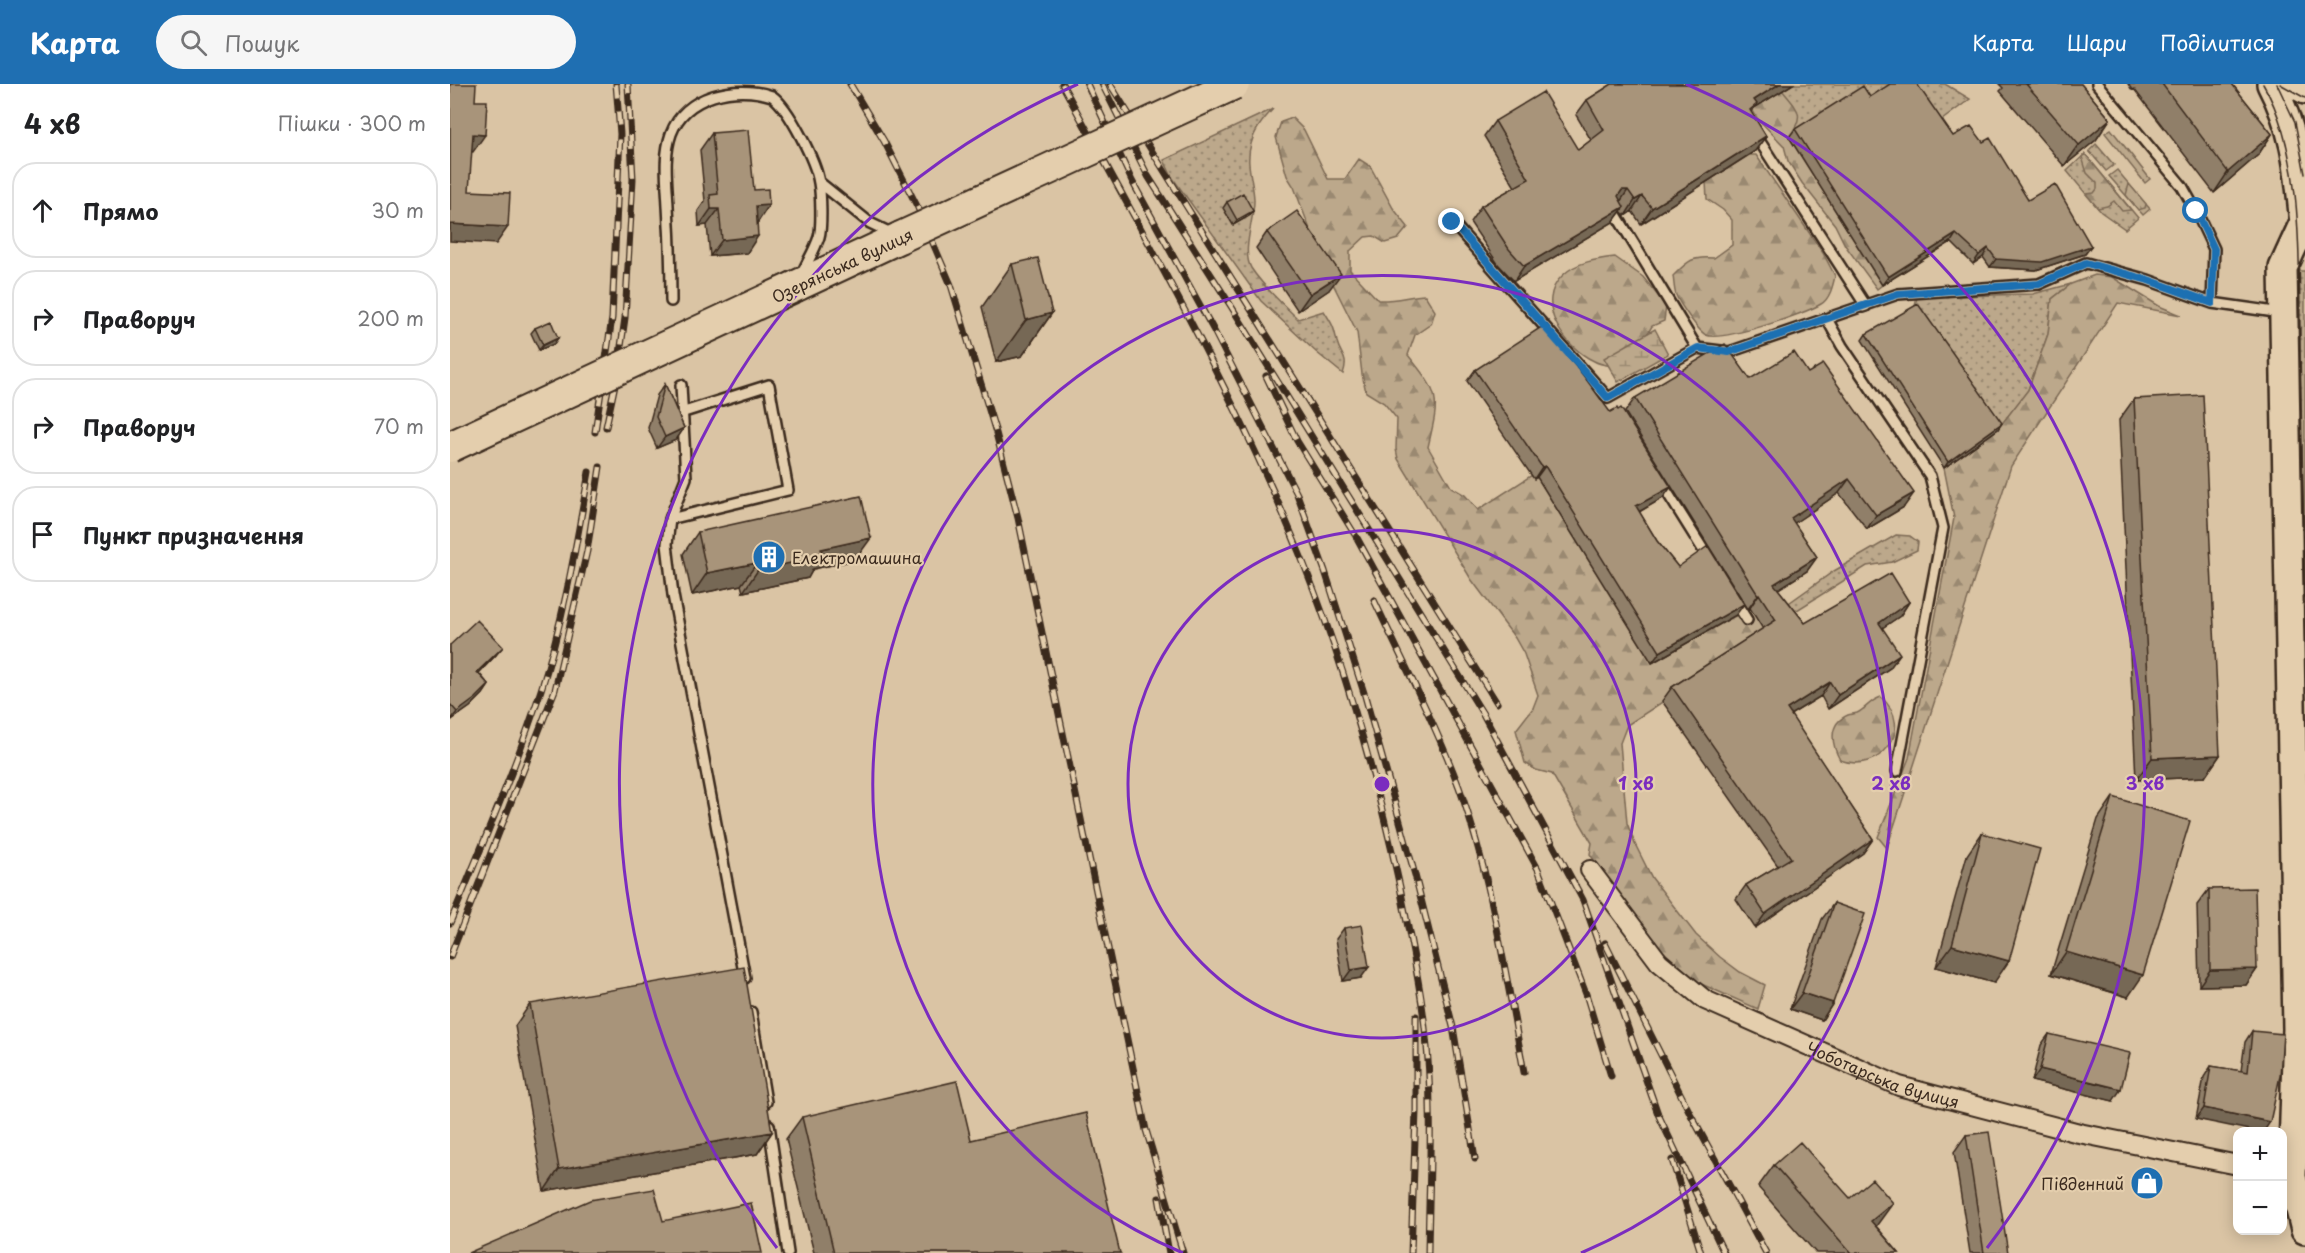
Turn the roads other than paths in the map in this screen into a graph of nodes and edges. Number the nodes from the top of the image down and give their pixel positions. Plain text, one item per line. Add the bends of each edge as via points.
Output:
1 (1234, 84) edge
2 (2097, 84) edge
3 (2282, 90) edge
4 (2305, 90) edge
5 (1754, 132) edge
6 (2305, 134) edge
7 (819, 182) junction
8 (1614, 211) edge
9 (2304, 217) edge
10 (1452, 222) dead end
11 (901, 237) junction
12 (796, 286) junction
13 (671, 301) dead end
14 (2212, 303) junction
15 (1866, 306) junction
16 (2284, 313) junction
17 (1827, 319) junction
18 (1698, 348) junction
19 (681, 385) dead end
20 (1608, 398) junction
21 (1615, 408) edge
22 (684, 412) junction
23 (450, 447) edge
24 (1659, 479) edge
25 (670, 519) junction
26 (1716, 570) edge
27 (1728, 590) edge
28 (1748, 620) dead end
29 (1897, 771) dead end
30 (1590, 870) dead end
31 (746, 985) edge
32 (748, 996) edge
33 (2233, 1165) edge
34 (2293, 1177) edge
35 (2305, 1230) edge
36 (788, 1253) edge

1 - 11 main road, Озерянська вулиця, bridge
2 - 14 lane via 2182,186 2196,211 2214,249
3 - 4 main road
3 - 6 street
3 - 9 main road via 2294,140
5 - 15 lane
7 - 11 lane via 870,223
7 - 12 lane via 820,236
7 - 13 lane via 800,134 772,96 744,86 728,86 696,100 672,132 666,156
8 - 18 lane
9 - 16 main road via 2283,268
10 - 20 lane
11 - 12 main road, Озерянська вулиця
12 - 23 main road, Озерянська вулиця, bridge
14 - 15 lane via 2086,263 2039,284 1898,294
14 - 16 lane
15 - 17 lane
16 - 34 main road via 2297,1029
17 - 18 lane via 1729,352
17 - 29 lane via 1930,476 1943,528
18 - 20 lane
19 - 22 lane
20 - 21 lane
22 - 25 lane via 686,478
22 - 25 lane via 769,385 788,490
24 - 26 lane
25 - 31 lane via 667,544 673,595
27 - 28 lane
30 - 33 street, Чоботарська вулиця via 1659,962 1705,1000 1899,1086 2079,1133
32 - 36 lane via 764,1078
34 - 35 main road

